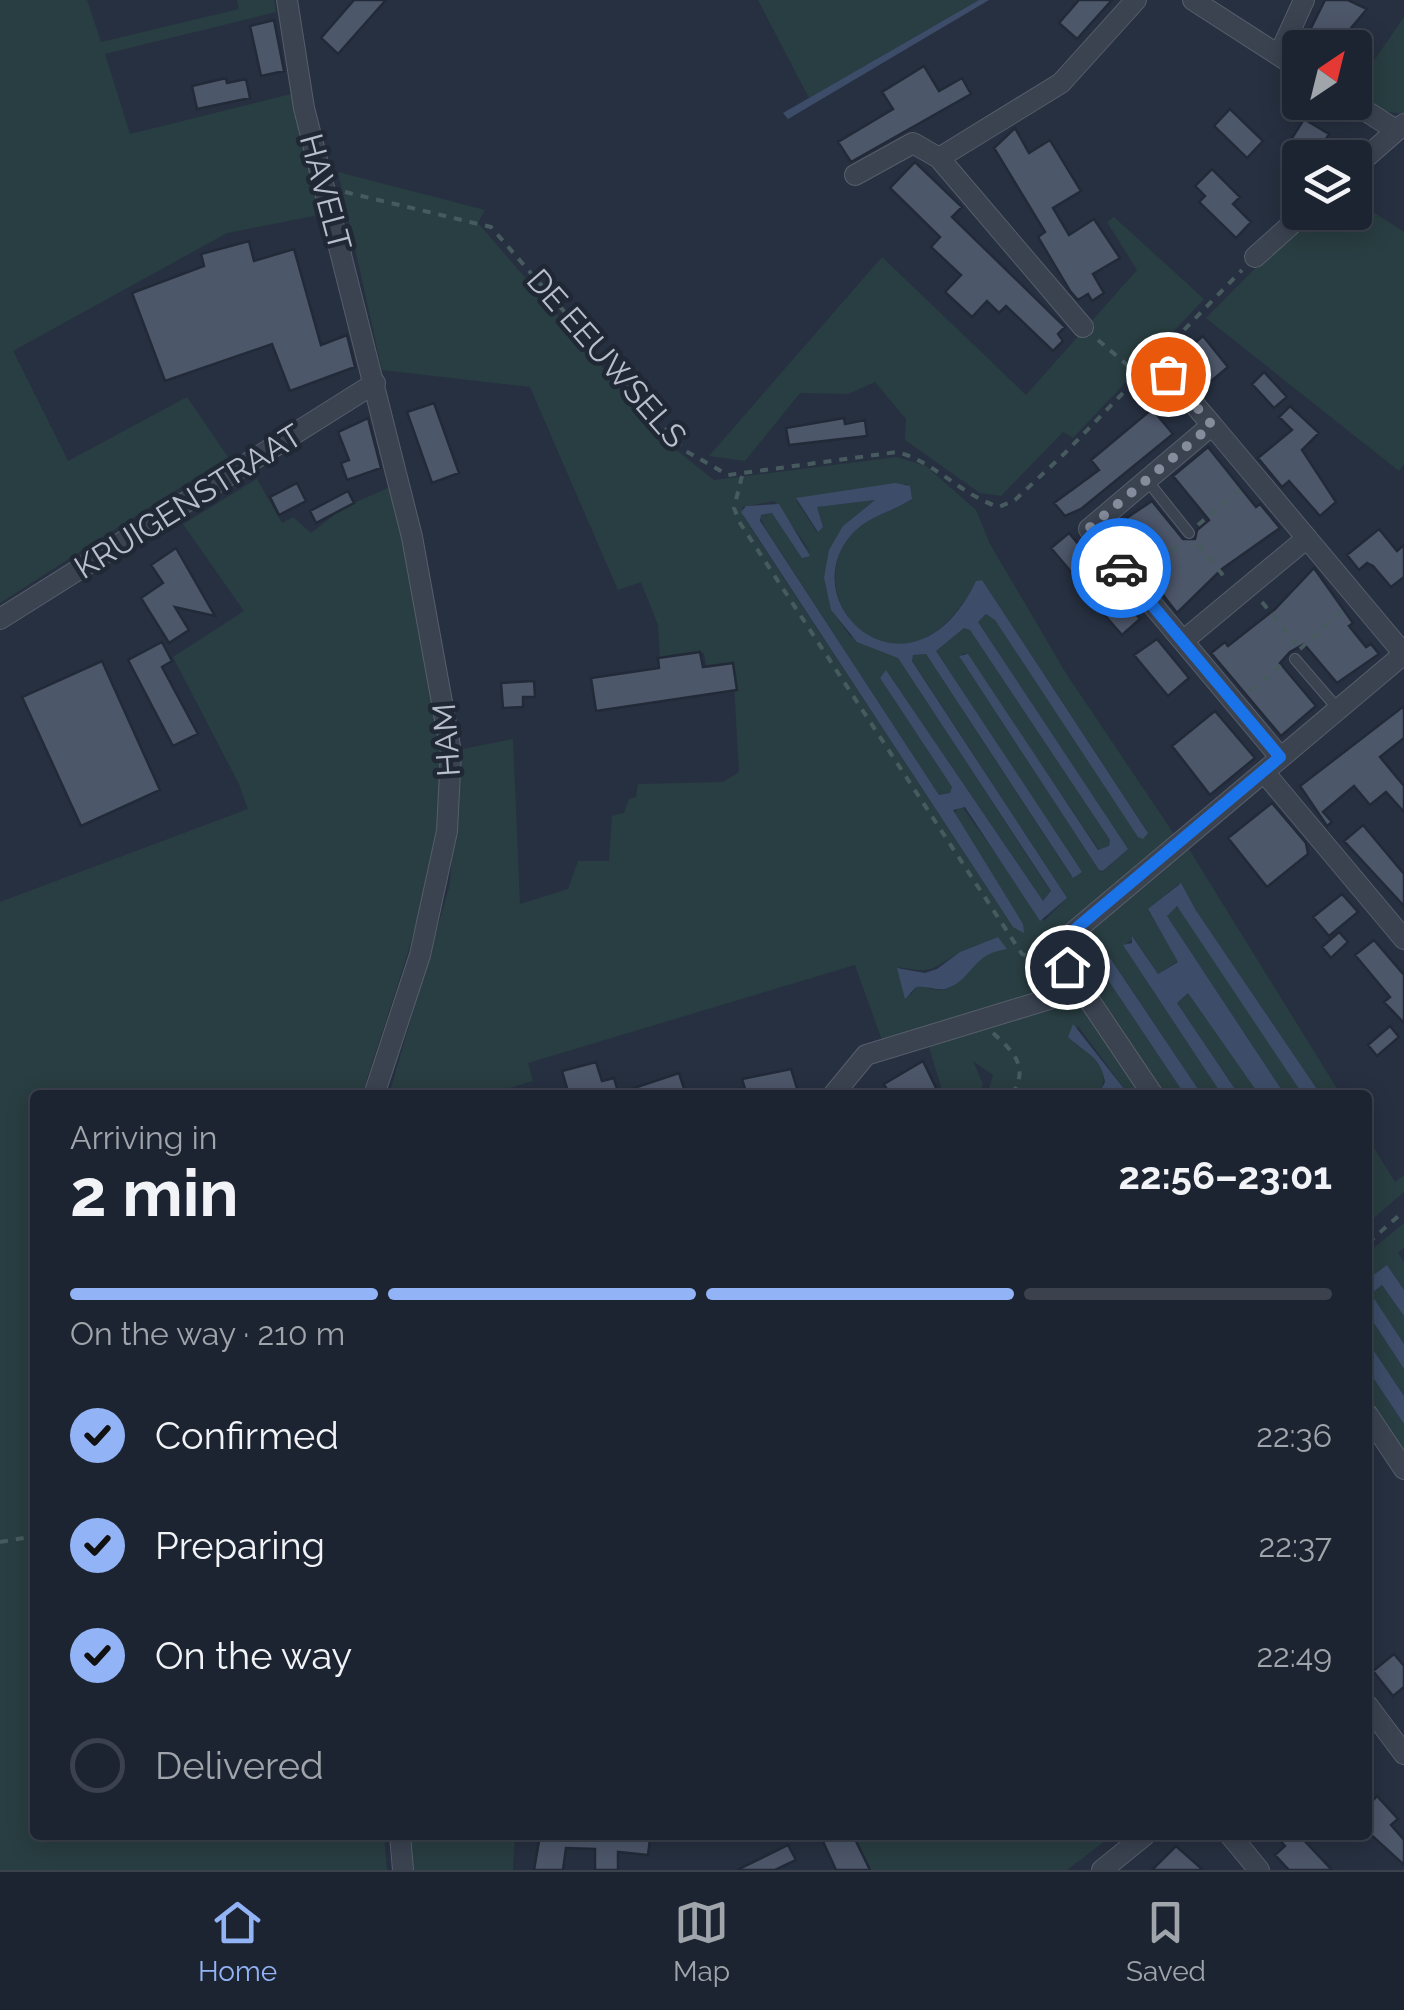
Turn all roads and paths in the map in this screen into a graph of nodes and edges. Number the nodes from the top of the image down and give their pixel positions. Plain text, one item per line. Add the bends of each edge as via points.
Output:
1 (288, 0) edge
2 (1136, 0) edge
3 (1194, 0) edge
4 (1304, 0) edge
5 (1279, 56) junction
6 (1282, 58) edge
7 (1372, 113) edge
8 (1399, 127) edge
9 (1372, 152) edge
10 (939, 158) junction
11 (855, 175) dead end
12 (326, 188) junction
13 (1284, 230) edge
14 (1255, 257) joint
15 (1083, 327) joint
16 (1139, 374) junction
17 (1168, 374) dead end
18 (375, 383) junction
19 (1212, 425) junction
20 (742, 476) junction
21 (1146, 479) junction
22 (1190, 533) joint
23 (1307, 538) junction
24 (1243, 591) junction
25 (0, 619) edge
26 (1183, 641) junction
27 (1298, 654) joint
28 (1404, 654) edge
29 (1338, 709) junction
30 (1280, 757) junction
31 (1264, 772) junction
32 (1404, 939) edge
33 (1062, 949) junction
34 (1082, 989) junction
35 (986, 1018) junction
36 (376, 1090) edge
37 (837, 1090) edge
38 (1014, 1090) edge
39 (1150, 1090) edge
40 (1404, 1211) edge
41 (1372, 1239) edge
42 (1372, 1421) edge
43 (1404, 1468) edge
44 (30, 1537) edge
45 (0, 1542) edge
46 (1372, 1711) edge
47 (1404, 1754) edge
48 (400, 1840) edge
49 (1139, 1840) edge
50 (1234, 1840) edge
51 (403, 1870) edge
52 (1102, 1870) edge
53 (1259, 1870) edge

1 - 12 street, HAVELT via 304,108
2 - 10 street via 1061,83
3 - 5 street
4 - 5 street
5 - 6 street
7 - 8 street
8 - 9 street
10 - 11 street via 913,143
10 - 15 street
12 - 18 street, HAVELT
12 - 20 path, DE EEUWSELS via 492,227 684,450
13 - 14 street
14 - 16 path
15 - 16 path
16 - 20 path via 1052,465 999,507 976,500 918,457 896,452
17 - 19 street
18 - 25 street, KRUIGENSTRAAT
18 - 36 street, HAM via 452,752 447,830 420,955
19 - 21 street
19 - 23 street
20 - 33 path via 734,508 740,524 1022,954 1035,959
21 - 22 lane
21 - 26 street via 1088,529
22 - 24 path
23 - 24 street
23 - 28 street
24 - 26 street
24 - 27 path
26 - 30 street
27 - 29 lane
28 - 29 street
29 - 30 street
30 - 31 street
31 - 32 street
31 - 33 street via 1072,932
33 - 34 street
34 - 35 street
34 - 39 street
35 - 37 street via 866,1055
35 - 38 path via 992,1033 1016,1053 1022,1075
40 - 41 path
42 - 43 street
44 - 45 path
46 - 47 street
48 - 51 street
49 - 52 street
50 - 53 street

